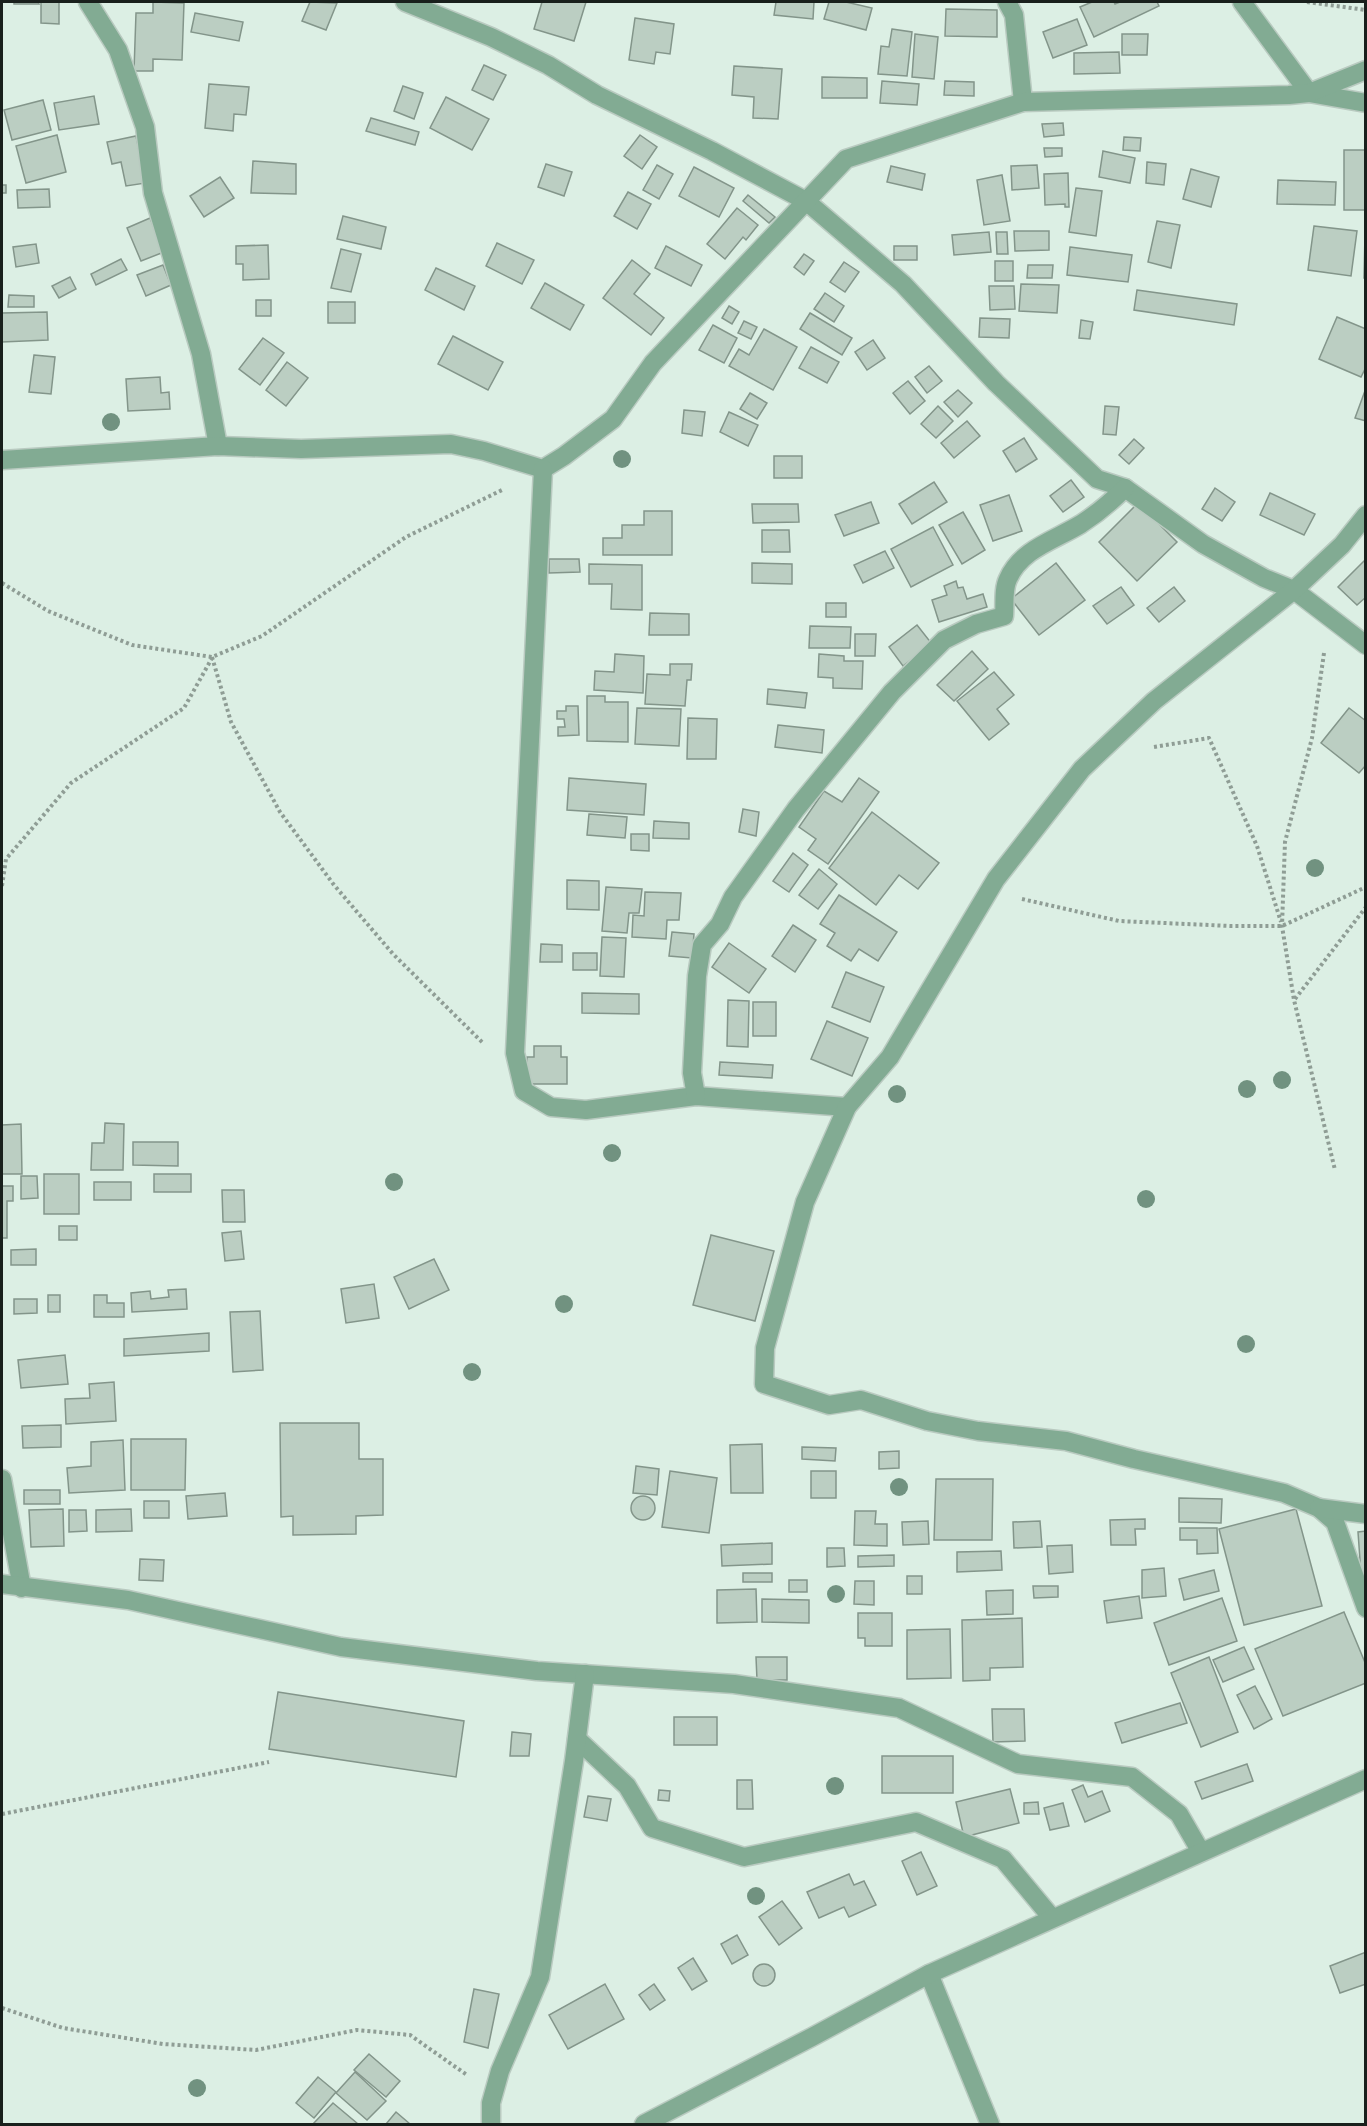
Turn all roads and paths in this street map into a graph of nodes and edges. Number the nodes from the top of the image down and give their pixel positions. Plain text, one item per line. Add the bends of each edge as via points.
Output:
1 (87, 2) edge
2 (405, 2) edge
3 (1007, 2) edge
4 (1242, 2) edge
5 (1307, 2) edge
6 (1365, 10) edge
7 (1365, 69) edge
8 (1309, 93) junction
9 (1023, 102) junction
10 (1365, 104) edge
11 (806, 201) junction
12 (218, 446) junction
13 (2, 460) edge
14 (543, 469) junction
15 (1125, 488) junction
16 (1365, 515) edge
17 (2, 583) edge
18 (1294, 590) junction
19 (1329, 616) junction
20 (1365, 645) edge
21 (212, 657) junction
22 (1152, 747) dead end
23 (2, 886) edge
24 (1365, 887) edge
25 (989, 892) junction
26 (1365, 907) edge
27 (1282, 926) junction
28 (1294, 1000) junction
29 (485, 1045) dead end
30 (696, 1096) junction
31 (847, 1107) junction
32 (1335, 1170) dead end
33 (2, 1479) edge
34 (1319, 1508) junction
35 (1365, 1515) edge
36 (2, 1584) edge
37 (22, 1588) junction
38 (1365, 1608) edge
39 (585, 1674) junction
40 (577, 1739) junction
41 (269, 1762) dead end
42 (1365, 1779) edge
43 (2, 1814) edge
44 (1201, 1852) junction
45 (1052, 1918) junction
46 (929, 1974) junction
47 (2, 2008) edge
48 (500, 2071) junction
49 (491, 2124) edge
50 (644, 2124) edge
51 (990, 2124) edge

1 - 12 street via 118,50 145,127 153,194 201,354
2 - 11 street via 491,36 597,95
3 - 9 street via 1014,15
4 - 8 street
5 - 6 path
7 - 8 street
8 - 9 street
8 - 10 street
9 - 11 street via 846,159
11 - 14 street via 653,363 613,419
11 - 15 street via 903,284 996,383 1097,479
12 - 13 street
12 - 14 street via 301,449 451,444
14 - 21 path via 406,537 262,636
14 - 30 street via 515,1053 524,1091 551,1107 586,1110
15 - 18 street via 1203,544
15 - 30 street via 1101,511 1044,542 1018,562 1007,581 1004,616 944,640 892,692 796,809 739,889 720,924 702,945 692,1073
16 - 18 street via 1342,545
17 - 21 path via 48,611 132,645
18 - 19 street
18 - 25 street via 1154,701 1082,769
19 - 20 street
19 - 27 path via 1312,738 1285,842
21 - 23 path via 184,708 71,783 6,859
21 - 29 path via 231,722 280,812 334,885 393,954
22 - 27 path via 1209,738 1257,846
24 - 27 path
25 - 27 path via 1119,921
25 - 31 street via 890,1057
26 - 28 path
27 - 28 path
28 - 32 path
30 - 31 street
31 - 34 street via 805,1202 765,1348 764,1384 829,1405 861,1400 927,1421 1066,1441 1284,1492
33 - 37 street
34 - 35 street
34 - 38 street via 1335,1522
36 - 37 street
37 - 39 street via 128,1600 342,1647
39 - 40 street
39 - 44 street via 734,1684 899,1708 1018,1764 1132,1777 1179,1814
40 - 45 street via 627,1786 652,1828 744,1857 916,1822 1003,1859
40 - 48 street via 540,1977
41 - 43 path
42 - 44 street
44 - 45 street
45 - 46 street
46 - 50 street
46 - 51 street
47 - 48 path via 63,2028 163,2044 256,2050 357,2030 410,2035 465,2075
48 - 49 street via 491,2103

